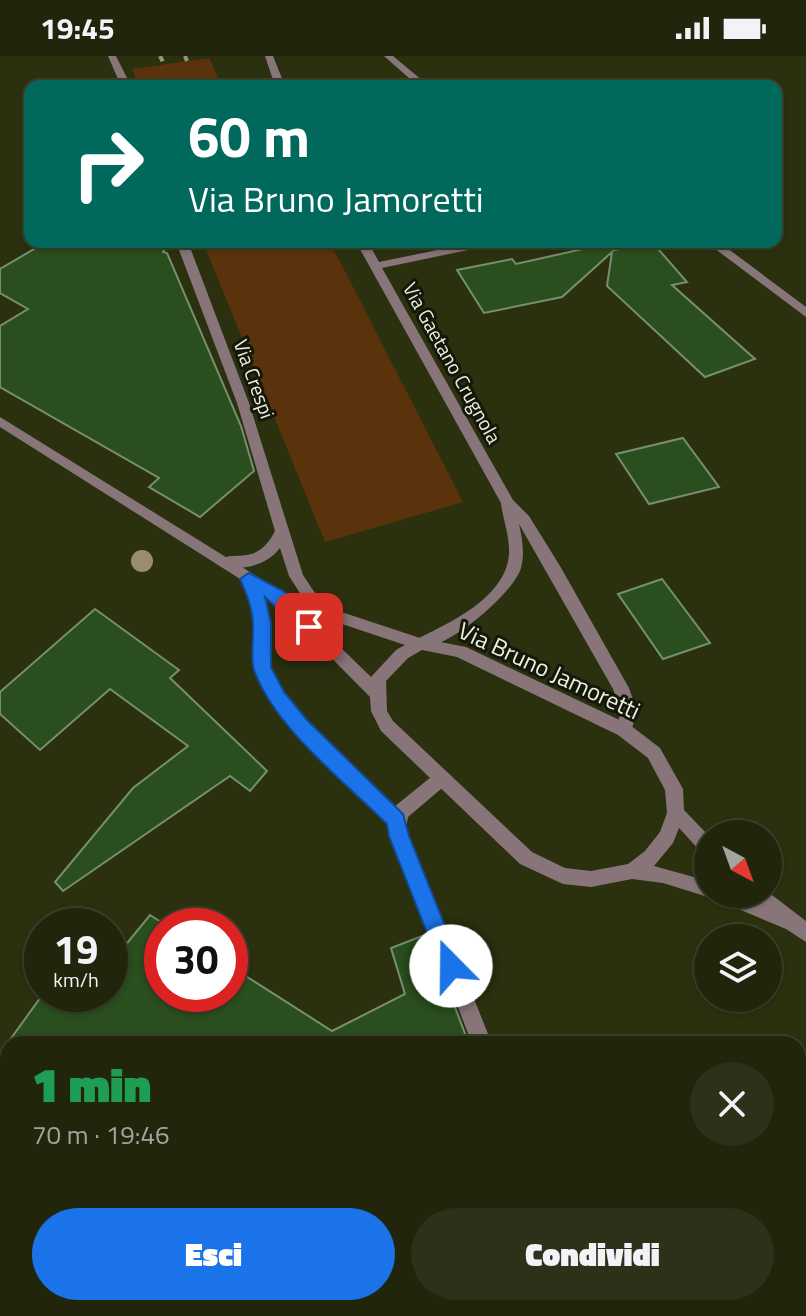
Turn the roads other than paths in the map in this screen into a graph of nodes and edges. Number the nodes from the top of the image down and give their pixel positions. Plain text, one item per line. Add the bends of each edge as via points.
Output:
1 (112, 56) edge
2 (269, 56) edge
3 (388, 56) edge
4 (123, 80) edge
5 (278, 80) edge
6 (417, 80) edge
7 (184, 248) edge
8 (365, 248) edge
9 (463, 248) edge
10 (720, 248) edge
11 (375, 266) junction
12 (806, 313) edge
13 (0, 421) edge
14 (508, 503) junction
15 (282, 531) junction
16 (223, 563) junction
17 (249, 579) junction
18 (279, 597) junction
19 (317, 608) junction
20 (420, 644) junction
21 (377, 693) junction
22 (624, 730) junction
23 (442, 778) junction
24 (676, 813) junction
25 (396, 820) junction
26 (694, 832) edge
27 (632, 871) junction
28 (694, 885) edge
29 (757, 908) edge
30 (773, 908) edge
31 (786, 920) junction
32 (806, 933) edge
33 (479, 1036) edge

1 - 4 street
2 - 5 street
3 - 6 street
7 - 15 street, Via Crespi via 243,403
8 - 11 street, Via Gaetano Crugnola
9 - 11 street
10 - 12 street
11 - 14 street, Via Gaetano Crugnola
13 - 16 street, Via Bruno Jamoretti
14 - 20 street, Via Gaetano Crugnola via 516,557 508,579 491,601 456,628
14 - 22 street, Via Gaetano Crugnola via 555,570 621,688 629,711
15 - 16 street via 264,558
15 - 19 street, Via Crespi via 296,576
16 - 17 street, Via Bruno Jamoretti
17 - 18 street, Via Bruno Jamoretti
17 - 25 street via 262,623 262,667 277,697
18 - 19 street, Via Bruno Jamoretti
18 - 21 street, Via Bruno Jamoretti
19 - 20 street, Via Bruno Jamoretti
20 - 21 street, Via Bruno Jamoretti via 388,667 378,679
20 - 22 street, Via Bruno Jamoretti via 460,651
21 - 23 street, Via Bruno Jamoretti via 387,726
22 - 24 street, Via Bruno Jamoretti via 654,753 674,789
23 - 25 street
23 - 27 street, Via Bruno Jamoretti via 526,858 563,876 591,879
24 - 26 street
24 - 27 street via 667,837
25 - 33 street
27 - 28 street
29 - 31 street
30 - 31 street
31 - 32 street

